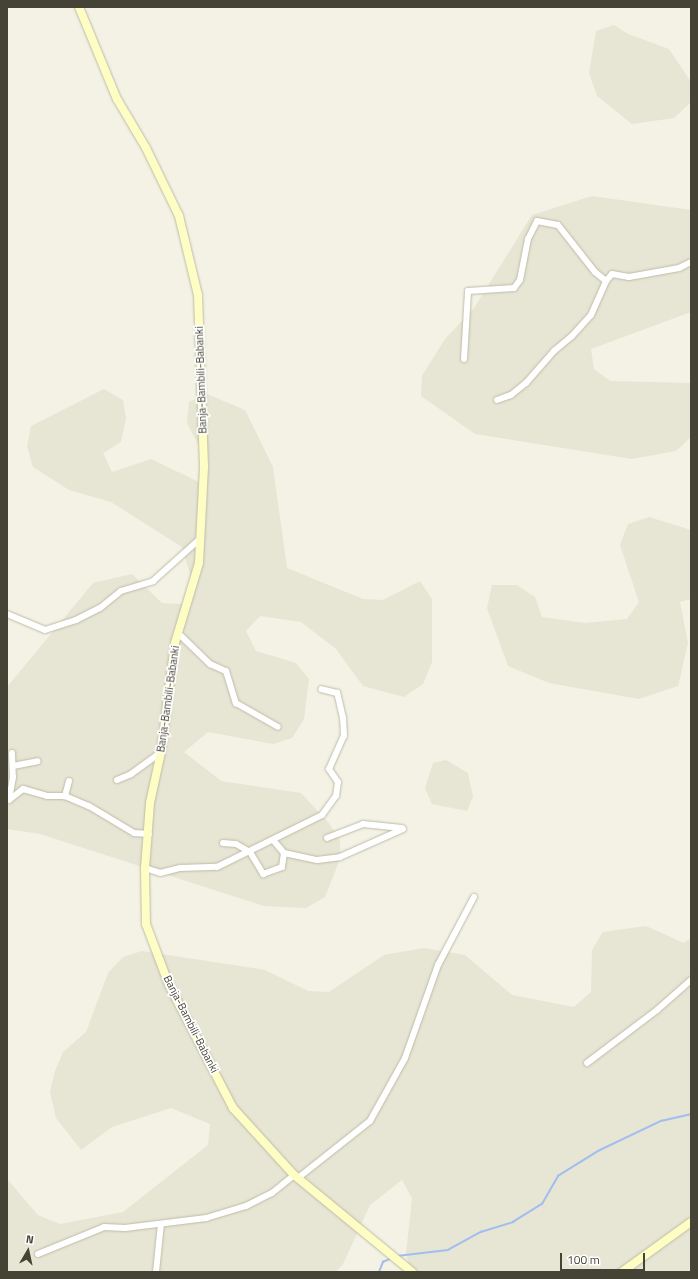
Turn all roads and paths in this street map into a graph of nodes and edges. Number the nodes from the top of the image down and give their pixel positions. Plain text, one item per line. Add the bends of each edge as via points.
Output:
1 (79, 7) edge
2 (691, 262) edge
3 (606, 281) junction
4 (464, 360) dead end
5 (497, 400) dead end
6 (202, 538) junction
7 (7, 614) edge
8 (178, 633) junction
9 (321, 689) dead end
10 (278, 727) dead end
11 (161, 752) junction
12 (12, 754) dead end
13 (38, 761) dead end
14 (13, 766) junction
15 (10, 777) edge
16 (118, 780) dead end
17 (69, 781) dead end
18 (64, 796) junction
19 (8, 800) edge
20 (149, 834) junction
21 (327, 838) dead end
22 (273, 840) junction
23 (223, 843) dead end
24 (250, 852) junction
25 (284, 853) junction
26 (145, 868) junction
27 (474, 897) dead end
28 (691, 980) edge
29 (587, 1063) dead end
30 (296, 1176) junction
31 (691, 1222) edge
32 (161, 1224) junction
33 (38, 1254) dead end
34 (156, 1272) edge
35 (412, 1272) edge
36 (622, 1272) edge

1 - 6 street, Banja-Bambili-Babanki via 117,99 146,148 179,216 198,295 202,371
2 - 3 street via 679,268 629,277 612,274
3 - 4 street via 595,272 558,225 537,221 528,239 520,280 514,288 468,291
3 - 5 street via 591,315 572,336 554,351 526,383 511,395
6 - 7 street via 153,581 121,591 100,608 76,620 44,630
6 - 8 street, Banja-Bambili-Babanki via 194,589
8 - 10 street via 210,664 226,671 236,703
8 - 11 street, Banja-Bambili-Babanki
9 - 22 street via 337,693 344,718 344,736 329,769 338,782 336,796 322,815
11 - 16 street via 131,774
11 - 20 street, Banja-Bambili-Babanki via 150,803
12 - 14 street
13 - 14 street
14 - 15 street
15 - 19 street
17 - 18 street
18 - 19 street via 47,796 23,789
18 - 20 street via 89,806 134,833
20 - 26 street, Banja-Bambili-Babanki
21 - 25 street via 363,824 403,828 340,857 317,860
22 - 24 street
22 - 25 street
23 - 24 street via 236,844
24 - 25 street via 263,874 282,867
24 - 26 street via 217,867 180,868 160,873
26 - 30 street, Banja-Bambili-Babanki via 146,924 169,985 233,1108
27 - 30 street via 438,965 406,1058 370,1121
28 - 29 street via 657,1010
30 - 32 street via 272,1193 246,1206 206,1218
30 - 35 street, Banja-Bambili-Babanki via 331,1209 396,1256
31 - 36 street
32 - 33 street via 104,1227
32 - 34 street

